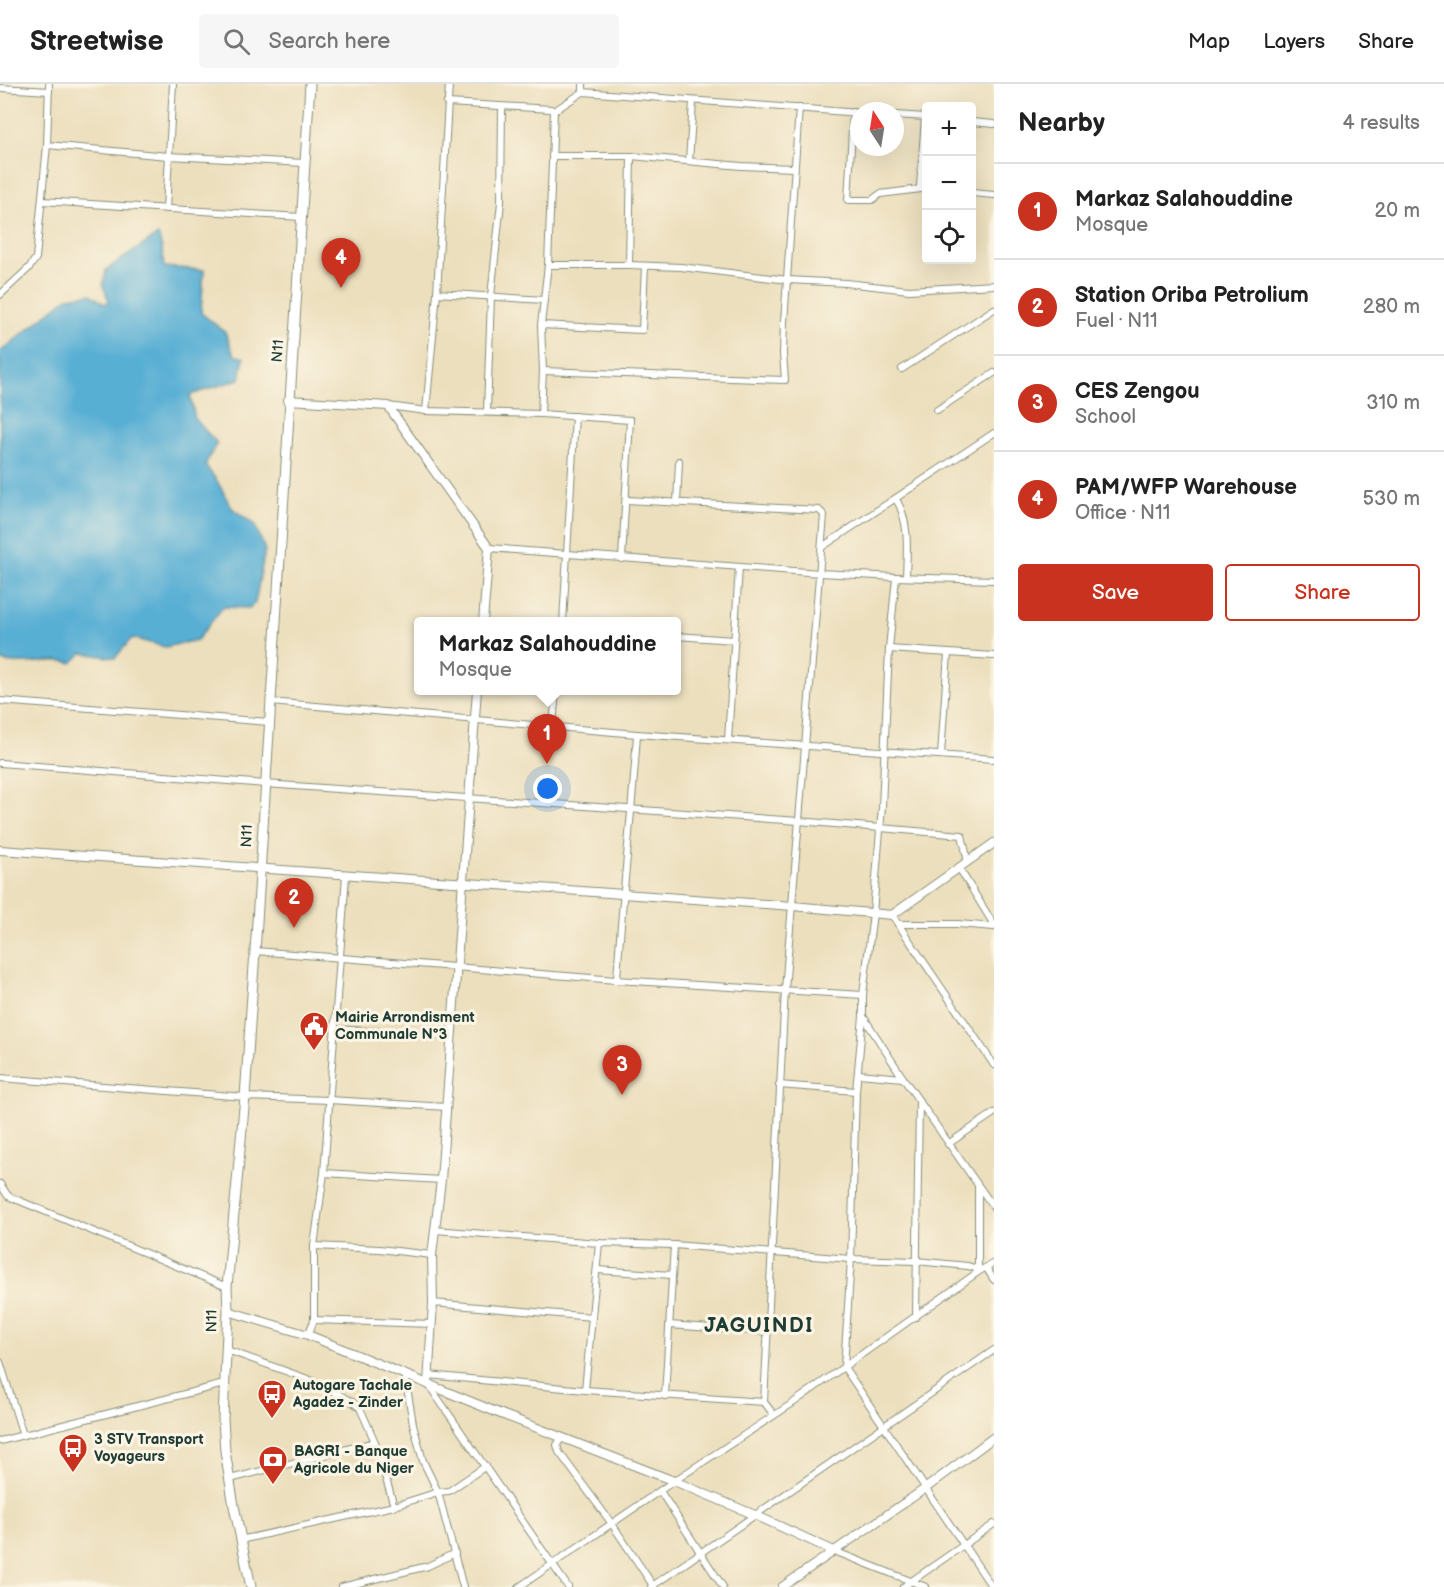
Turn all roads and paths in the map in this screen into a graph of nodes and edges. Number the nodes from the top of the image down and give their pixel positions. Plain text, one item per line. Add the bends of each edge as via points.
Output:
1 (173, 84) edge
2 (310, 84) edge
3 (449, 84) edge
4 (583, 84) edge
5 (49, 87) edge
6 (0, 88) edge
7 (583, 92) junction
8 (0, 96) edge
9 (447, 102) junction
10 (693, 102) junction
11 (502, 107) junction
12 (799, 108) junction
13 (554, 111) junction
14 (850, 112) edge
15 (904, 116) edge
16 (922, 117) edge
17 (976, 122) edge
18 (994, 124) edge
19 (47, 145) junction
20 (168, 156) junction
21 (552, 156) junction
22 (631, 156) junction
23 (852, 156) edge
24 (689, 161) junction
25 (305, 163) junction
26 (794, 168) junction
27 (922, 189) edge
28 (976, 193) edge
29 (994, 195) edge
30 (42, 201) junction
31 (166, 209) junction
32 (301, 217) junction
33 (548, 265) junction
34 (629, 265) junction
35 (645, 266) junction
36 (788, 280) junction
37 (994, 285) edge
38 (437, 293) junction
39 (0, 295) edge
40 (491, 296) junction
41 (544, 300) junction
42 (994, 309) edge
43 (541, 325) junction
44 (902, 369) dead end
45 (543, 371) junction
46 (994, 373) edge
47 (288, 400) junction
48 (388, 406) junction
49 (937, 410) dead end
50 (426, 411) junction
51 (487, 412) junction
52 (541, 414) junction
53 (575, 416) junction
54 (994, 433) edge
55 (679, 461) dead end
56 (896, 499) junction
57 (626, 500) junction
58 (677, 503) junction
59 (822, 547) junction
60 (489, 548) junction
61 (567, 555) junction
62 (622, 559) junction
63 (739, 567) junction
64 (820, 573) junction
65 (906, 576) junction
66 (896, 577) junction
67 (994, 580) edge
68 (483, 617) edge
69 (563, 617) edge
70 (681, 636) edge
71 (734, 640) junction
72 (889, 650) junction
73 (948, 653) junction
74 (994, 656) edge
75 (476, 695) edge
76 (556, 695) edge
77 (0, 701) edge
78 (270, 702) junction
79 (474, 720) junction
80 (269, 722) junction
81 (553, 726) junction
82 (637, 734) junction
83 (728, 740) junction
84 (806, 745) junction
85 (885, 750) junction
86 (941, 755) junction
87 (994, 759) edge
88 (0, 763) edge
89 (265, 784) junction
90 (469, 797) junction
91 (632, 809) junction
92 (799, 820) junction
93 (879, 829) junction
94 (994, 843) edge
95 (0, 850) edge
96 (968, 862) junction
97 (261, 868) junction
98 (959, 868) junction
99 (346, 875) junction
100 (463, 883) junction
101 (622, 895) junction
102 (793, 906) junction
103 (873, 913) junction
104 (891, 915) junction
105 (897, 924) junction
106 (994, 926) edge
107 (255, 951) junction
108 (340, 957) junction
109 (456, 966) junction
110 (617, 979) junction
111 (785, 990) junction
112 (863, 995) junction
113 (863, 1016) junction
114 (334, 1029) junction
115 (452, 1036) junction
116 (994, 1065) edge
117 (859, 1074) junction
118 (0, 1078) edge
119 (903, 1078) junction
120 (779, 1085) junction
121 (856, 1091) junction
122 (245, 1097) junction
123 (329, 1100) junction
124 (920, 1101) junction
125 (447, 1107) junction
126 (994, 1113) edge
127 (948, 1144) junction
128 (324, 1173) junction
129 (441, 1180) junction
130 (0, 1184) edge
131 (978, 1186) junction
132 (8, 1196) junction
133 (0, 1198) edge
134 (994, 1208) edge
135 (435, 1230) junction
136 (600, 1243) junction
137 (674, 1245) junction
138 (314, 1246) junction
139 (772, 1254) junction
140 (432, 1255) junction
141 (851, 1259) junction
142 (915, 1261) junction
143 (994, 1263) edge
144 (982, 1269) junction
145 (597, 1270) junction
146 (672, 1275) junction
147 (994, 1280) edge
148 (227, 1287) junction
149 (433, 1302) junction
150 (228, 1311) junction
151 (592, 1317) junction
152 (916, 1317) junction
153 (314, 1320) junction
154 (432, 1324) junction
155 (669, 1324) junction
156 (767, 1332) junction
157 (308, 1335) junction
158 (227, 1350) junction
159 (994, 1350) edge
160 (0, 1362) edge
161 (844, 1367) junction
162 (405, 1375) junction
163 (428, 1380) junction
164 (224, 1384) junction
165 (585, 1390) junction
166 (665, 1396) junction
167 (764, 1402) junction
168 (774, 1415) junction
169 (885, 1425) junction
170 (23, 1435) junction
171 (562, 1437) junction
172 (994, 1437) edge
173 (0, 1441) edge
174 (375, 1442) junction
175 (486, 1466) junction
176 (230, 1479) junction
177 (674, 1481) junction
178 (926, 1488) junction
179 (660, 1491) junction
180 (438, 1492) junction
181 (394, 1506) junction
182 (755, 1515) junction
183 (612, 1524) junction
184 (994, 1524) edge
185 (240, 1540) junction
186 (964, 1544) junction
187 (834, 1551) junction
188 (455, 1552) junction
189 (701, 1553) junction
190 (552, 1565) junction
191 (912, 1580) junction
192 (652, 1586) edge
193 (251, 1587) edge
194 (342, 1587) edge
195 (463, 1587) edge
196 (519, 1587) edge
197 (568, 1587) edge
198 (723, 1587) edge
199 (782, 1587) edge
200 (903, 1587) edge
201 (926, 1587) edge
202 (992, 1587) edge

1 - 20 street
2 - 25 main road, N11
3 - 9 street
4 - 7 street
5 - 6 street
5 - 19 street
6 - 8 street
7 - 10 street
7 - 13 street
9 - 11 street
9 - 38 street
10 - 12 street
10 - 24 street
11 - 13 street
11 - 40 street via 501,202
12 - 14 street
12 - 26 street
13 - 21 street
15 - 16 street
17 - 18 street
19 - 20 street
19 - 30 street
20 - 25 street
20 - 31 street
21 - 22 street
21 - 33 street
22 - 24 street
22 - 34 street
23 - 27 street via 848,200 872,200 880,194
24 - 26 street
25 - 32 main road, N11
26 - 36 street
28 - 29 street
30 - 31 street
30 - 39 street via 36,258
31 - 32 street
32 - 47 main road, N11
33 - 34 street
33 - 41 street
34 - 35 street
35 - 36 street
35 - 43 street via 642,330
36 - 37 street via 909,290
36 - 45 street via 783,333 785,380
38 - 40 street
38 - 50 street
40 - 41 street
40 - 51 street
41 - 43 street
42 - 44 street
43 - 45 street
45 - 52 street
46 - 49 street
47 - 48 street
47 - 78 main road, N11
48 - 50 street
48 - 60 street
50 - 51 street
51 - 52 street
52 - 53 street
53 - 57 street via 630,420
53 - 61 street
54 - 56 street
55 - 58 street
56 - 59 street
56 - 65 street via 906,528
57 - 58 street
57 - 62 street
58 - 59 street via 819,510 824,515
59 - 64 street
60 - 61 street
60 - 68 street
61 - 62 street
61 - 69 street
62 - 63 street
63 - 64 street
63 - 71 street
64 - 66 street
64 - 84 street
65 - 66 street
65 - 67 street
66 - 72 street
70 - 71 street
71 - 83 street
72 - 73 street
72 - 85 street
73 - 74 street
73 - 86 street
75 - 79 street
76 - 81 street
77 - 80 street
78 - 79 street
78 - 80 main road, N11
79 - 81 street
79 - 90 street
80 - 89 main road, N11
81 - 82 street
82 - 83 street
82 - 91 street
83 - 84 street
84 - 85 street
84 - 92 street
85 - 86 street
85 - 93 street
86 - 87 street
88 - 89 street
89 - 90 street
89 - 97 main road, N11
90 - 91 street
90 - 100 street
91 - 92 street
91 - 101 street
92 - 93 street
92 - 102 street
93 - 96 street via 962,835
93 - 103 street
94 - 96 street
95 - 97 street
96 - 98 street
97 - 99 street
97 - 107 main road, N11
98 - 104 street
98 - 106 street
99 - 100 street
99 - 108 street
100 - 101 street
100 - 109 street
101 - 102 street
101 - 110 street
102 - 103 street
102 - 111 street
103 - 104 street
103 - 112 street
104 - 105 street
105 - 106 street
105 - 116 street
107 - 108 street
107 - 122 main road, N11
108 - 109 street
108 - 114 street
109 - 110 street
109 - 115 street
110 - 111 street
111 - 112 street
111 - 120 street
112 - 113 street
113 - 117 street
113 - 119 street
114 - 115 street
114 - 123 street
115 - 125 street
117 - 119 street
117 - 121 street
118 - 122 street
119 - 124 street
120 - 121 street
120 - 139 street
121 - 141 street
122 - 123 street
122 - 148 main road, N11
123 - 125 street
123 - 128 street
124 - 127 street
124 - 142 street
125 - 129 street
126 - 127 street
127 - 131 street
128 - 129 street
128 - 138 street
129 - 135 street
130 - 132 street
131 - 134 street
131 - 144 street
132 - 133 street
132 - 148 street
135 - 136 street
135 - 140 street
136 - 137 street
136 - 145 street
137 - 139 street
137 - 146 street
138 - 140 street
138 - 153 street
139 - 141 street
139 - 156 street
140 - 149 street
141 - 142 street
141 - 161 street
142 - 144 street
142 - 152 street
143 - 144 street
144 - 147 street
144 - 152 street
145 - 146 street
145 - 151 street
146 - 155 street
148 - 150 main road, N11
149 - 151 street
149 - 154 street
150 - 157 street
150 - 158 main road, N11
151 - 165 street
152 - 161 street
153 - 154 street
153 - 157 street
154 - 163 street
155 - 156 street
155 - 166 street
156 - 167 street
157 - 162 street
158 - 164 main road, N11
158 - 174 street via 316,1382 354,1403
159 - 169 street
160 - 170 street
161 - 168 street
161 - 169 street
162 - 163 street
162 - 180 street via 420,1452
163 - 165 street
163 - 171 street
163 - 175 street
164 - 170 street
164 - 176 main road, N11 via 225,1451
165 - 166 street
166 - 167 street
167 - 168 street
168 - 177 street
169 - 178 street
169 - 182 street
170 - 173 street
171 - 177 street
171 - 183 street via 557,1445 559,1452
172 - 178 street
174 - 176 street
174 - 181 street
175 - 180 street via 449,1491
175 - 190 street
176 - 185 main road, N11
177 - 179 street
177 - 182 street
178 - 186 street
178 - 187 street
179 - 183 street
179 - 189 street
180 - 181 street
180 - 188 street
181 - 185 street
182 - 187 street
182 - 189 street
183 - 190 street
183 - 192 street
184 - 186 street
185 - 193 main road, N11
186 - 191 street
186 - 202 street
187 - 191 street
187 - 199 street
188 - 194 street via 428,1566
188 - 195 street
189 - 192 street
189 - 198 street
190 - 196 street
190 - 197 street
191 - 200 street
191 - 201 street

